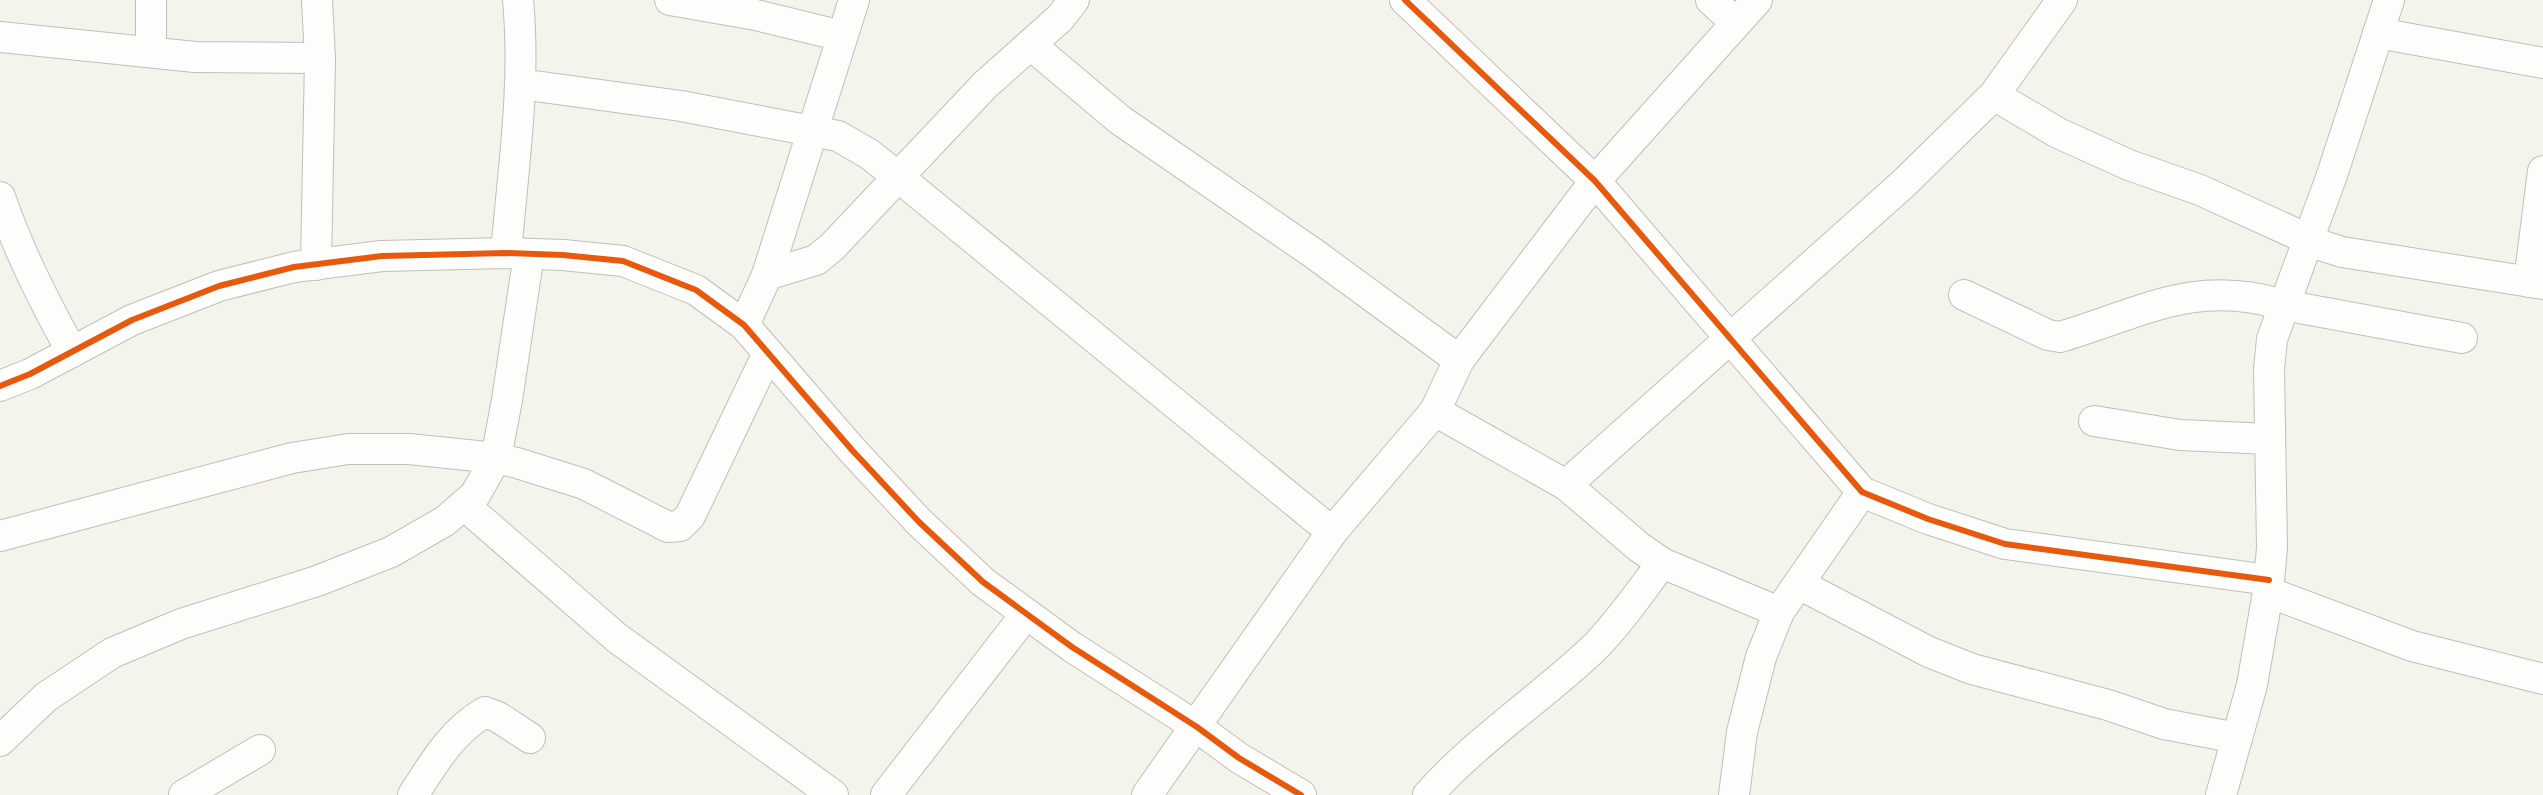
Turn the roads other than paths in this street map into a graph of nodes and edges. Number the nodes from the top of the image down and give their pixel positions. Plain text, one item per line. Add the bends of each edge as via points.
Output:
1 (151, 0) edge
2 (317, 0) edge
3 (518, 0) edge
4 (670, 0) edge
5 (854, 0) edge
6 (1074, 0) edge
7 (1711, 0) edge
8 (1757, 0) edge
9 (2062, 0) edge
10 (2389, 0) edge
11 (1409, 1) edge
12 (1736, 22) junction
13 (2378, 33) junction
14 (842, 36) junction
15 (0, 38) edge
16 (1031, 45) junction
17 (151, 52) junction
18 (320, 58) junction
19 (2543, 63) edge
20 (520, 84) junction
21 (1994, 95) junction
22 (813, 130) junction
23 (2543, 171) edge
24 (897, 176) junction
25 (1595, 181) junction
26 (0, 197) edge
27 (2307, 240) junction
28 (517, 254) junction
29 (316, 265) junction
30 (767, 275) junction
31 (2536, 283) edge
32 (1964, 295) dead end
33 (2283, 305) junction
34 (744, 325) junction
35 (2462, 338) dead end
36 (1728, 339) junction
37 (72, 352) junction
38 (768, 353) junction
39 (1459, 360) junction
40 (0, 386) edge
41 (1435, 411) junction
42 (2094, 421) dead end
43 (2270, 439) junction
44 (496, 458) junction
45 (1566, 485) junction
46 (1862, 492) junction
47 (464, 505) junction
48 (1332, 532) junction
49 (0, 536) edge
50 (1662, 563) junction
51 (1799, 584) junction
52 (2269, 586) junction
53 (1779, 612) junction
54 (1026, 614) junction
55 (2543, 679) edge
56 (1197, 727) junction
57 (530, 738) dead end
58 (2237, 738) junction
59 (0, 741) edge
60 (260, 750) dead end
61 (184, 795) edge
62 (413, 795) edge
63 (833, 795) edge
64 (886, 795) edge
65 (1147, 795) edge
66 (1301, 795) edge
67 (1428, 795) edge
68 (1734, 795) edge
69 (2220, 795) edge

1 - 17 street
2 - 18 street
3 - 20 street
4 - 14 street
5 - 14 street
6 - 16 street
7 - 12 street
8 - 12 street
9 - 21 street
10 - 13 street
11 - 25 street
12 - 25 street
13 - 19 street
13 - 27 street
14 - 22 street
15 - 17 street
16 - 24 street via 985,85
16 - 39 street via 1120,120
17 - 18 street via 243,59
18 - 29 street
20 - 22 street via 681,106
20 - 28 street
21 - 27 street via 2058,133 2129,165 2200,190
21 - 36 street via 1902,185
22 - 24 street via 838,136
22 - 30 street
23 - 31 street
24 - 30 street via 816,260
24 - 48 street
25 - 36 street
25 - 39 street
26 - 37 street via 14,240
27 - 31 street via 2342,252
27 - 33 street
28 - 29 street via 382,256
28 - 34 street via 623,261 696,290
28 - 44 street via 507,400
29 - 37 street via 219,286 132,320
30 - 34 street
32 - 33 street via 2060,337 2172,299 2204,295 2259,297
33 - 35 street
33 - 43 street via 2272,339 2269,369
34 - 38 street
36 - 45 street
36 - 46 street
37 - 40 street
38 - 44 street via 690,516 680,526 668,527 584,484
38 - 54 street via 919,522 983,582
39 - 41 street
41 - 45 street
41 - 48 street
42 - 43 street via 2180,435
43 - 52 street
44 - 47 street via 475,495
44 - 49 street via 410,449 348,449 292,458
45 - 50 street
46 - 51 street
46 - 52 street via 2005,544
47 - 59 street via 445,521 391,552 181,624 112,653 46,697
47 - 63 street via 617,638
48 - 56 street
50 - 53 street
50 - 67 street via 1594,648
51 - 53 street
51 - 58 street via 1929,652 1972,669 2164,724
52 - 55 street via 2412,646
52 - 58 street via 2256,664
53 - 68 street via 1761,657 1742,732
54 - 56 street
54 - 64 street
56 - 65 street
56 - 66 street
57 - 62 street via 484,712 449,740
58 - 69 street
60 - 61 street

